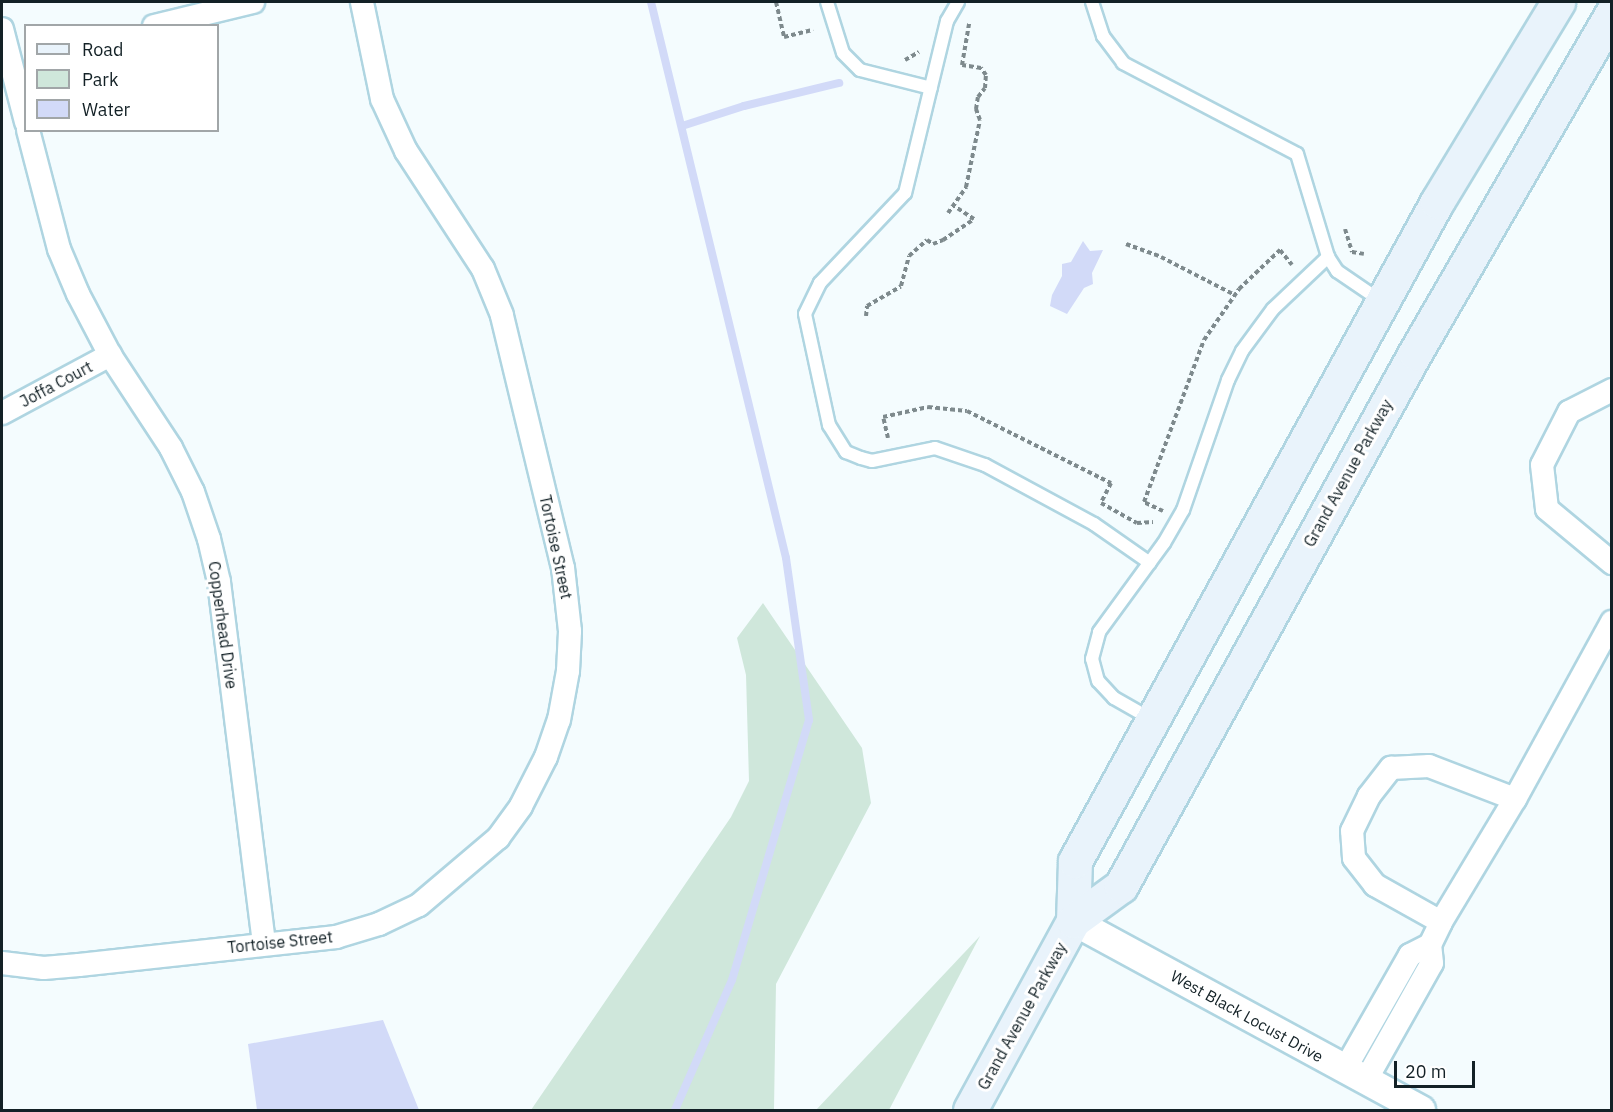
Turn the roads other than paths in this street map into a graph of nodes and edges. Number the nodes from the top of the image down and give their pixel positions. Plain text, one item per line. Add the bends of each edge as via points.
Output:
1 (253, 2) edge
2 (362, 2) edge
3 (827, 2) edge
4 (958, 2) edge
5 (1092, 2) edge
6 (1558, 2) edge
7 (1611, 13) edge
8 (162, 24) edge
9 (2, 29) edge
10 (12, 60) edge
11 (931, 88) junction
12 (24, 113) edge
13 (29, 132) edge
14 (1328, 257) junction
15 (1382, 302) junction
16 (110, 355) junction
17 (1611, 390) edge
18 (2, 413) edge
19 (1150, 563) junction
20 (1611, 563) edge
21 (1611, 622) edge
22 (1152, 720) junction
23 (1515, 799) junction
24 (1073, 921) junction
25 (1441, 922) junction
26 (264, 943) junction
27 (2, 963) edge
28 (1356, 1075) junction
29 (970, 1110) edge
30 (1422, 1110) edge

1 - 8 street
2 - 26 street, Tortoise Street via 382,99 406,151 483,269 502,315 563,568 570,632 568,671 559,720 546,757 521,806 498,838 419,905 379,924 336,937
3 - 11 lane via 843,52 860,70
4 - 11 lane via 947,21
5 - 14 lane via 1102,36 1123,63 1297,154
6 - 15 main road, Grand Avenue Parkway
7 - 24 main road, Grand Avenue Parkway via 1415,353 1121,886
9 - 10 street
10 - 12 street
11 - 19 lane via 905,193 820,283 805,314 818,389 835,440 846,452 872,460 925,448 957,453 1094,524
13 - 16 street, Copperhead Drive via 59,249
14 - 15 lane via 1337,271
14 - 19 lane via 1273,309 1242,351 1228,380 1183,510
15 - 22 main road, Grand Avenue Parkway
16 - 18 street, Joffa Court
16 - 26 street, Copperhead Drive via 171,448 193,492 209,539 219,582
17 - 20 street via 1569,412 1542,465 1547,509
19 - 22 lane via 1099,632 1092,659 1105,690
21 - 23 street
22 - 24 main road, Grand Avenue Parkway via 1075,861
23 - 25 street
23 - 25 street via 1430,766 1391,768 1369,796 1352,831 1354,858 1375,885
24 - 28 street, West Black Locust Drive
24 - 29 main road, Grand Avenue Parkway
25 - 28 street via 1430,945 1432,963
26 - 27 street, Tortoise Street via 44,968
28 - 30 street, West Black Locust Drive

